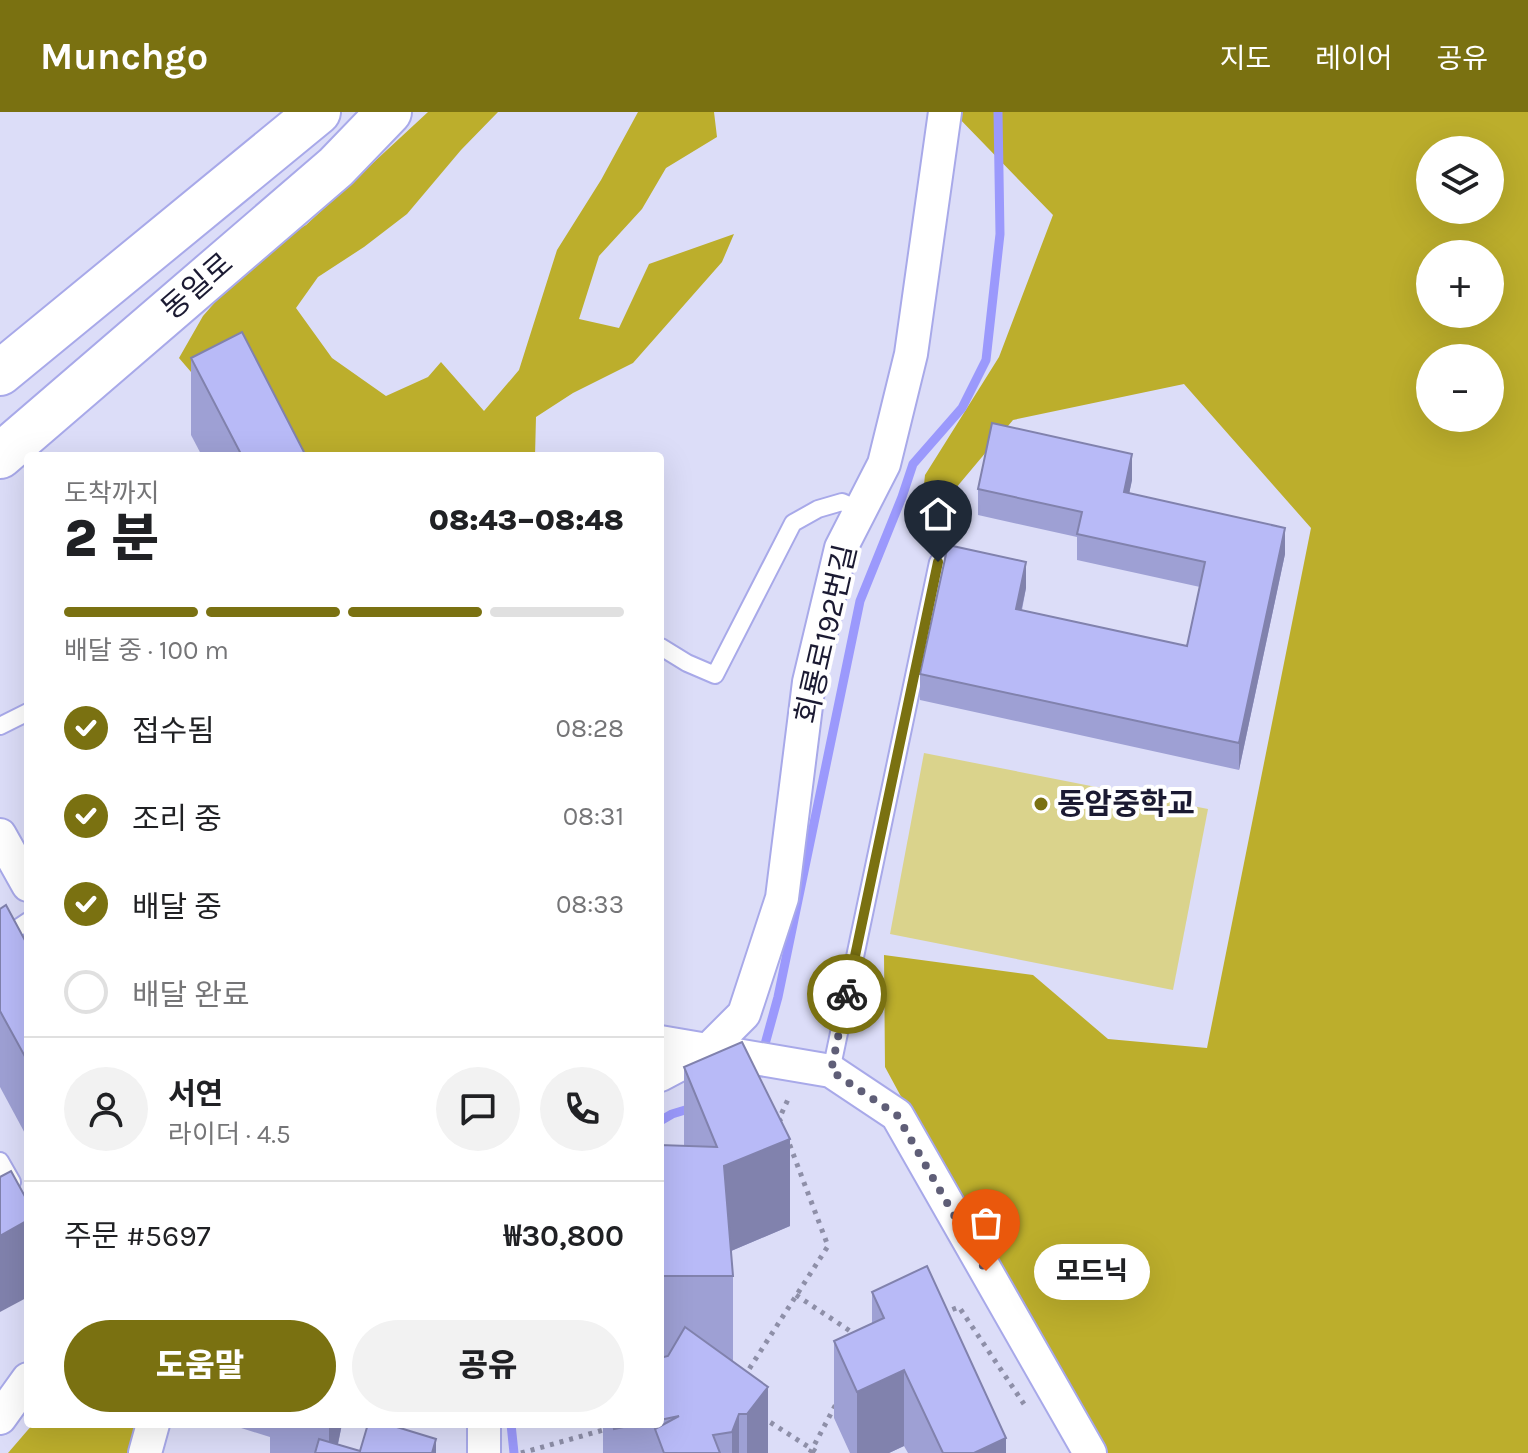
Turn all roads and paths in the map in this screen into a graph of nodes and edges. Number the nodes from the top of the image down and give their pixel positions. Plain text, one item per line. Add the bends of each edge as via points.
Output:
1 (389, 112) edge
2 (404, 112) edge
3 (945, 112) edge
4 (309, 118) edge
5 (336, 167) junction
6 (0, 373) edge
7 (0, 456) edge
8 (860, 510) junction
9 (938, 562) dead end
10 (664, 649) edge
11 (24, 714) edge
12 (0, 726) edge
13 (0, 835) edge
14 (24, 878) edge
15 (24, 924) edge
16 (0, 940) edge
17 (664, 1043) edge
18 (717, 1051) junction
19 (817, 1069) junction
20 (664, 1073) edge
21 (0, 1161) edge
22 (0, 1189) edge
23 (796, 1295) junction
24 (933, 1317) edge
25 (866, 1343) edge
26 (739, 1384) edge
27 (24, 1385) edge
28 (840, 1396) edge
29 (1026, 1407) dead end
30 (754, 1412) edge
31 (0, 1418) edge
32 (152, 1428) edge
33 (484, 1428) edge
34 (613, 1428) edge
35 (814, 1452) edge
36 (145, 1453) edge
37 (484, 1453) edge
38 (521, 1453) edge
39 (1090, 1453) edge

1 - 5 street, 동일로
2 - 5 street
3 - 8 street, 회룡로192번길 via 911,354 884,464
4 - 6 street, 동일로
5 - 7 street, 동일로
8 - 10 lane via 842,502 793,523 715,675
8 - 18 street, 회룡로192번길 via 841,548 809,682 782,898 744,1014
9 - 19 lane
11 - 12 lane
13 - 14 street
15 - 16 lane
17 - 18 street
18 - 19 street
18 - 20 street, 회룡로192번길
19 - 23 path via 779,1119 828,1246
19 - 39 street via 897,1115
21 - 22 lane via 12,1182
23 - 25 path
23 - 26 path
24 - 29 path via 959,1307
27 - 31 street
28 - 35 path
30 - 35 path
32 - 36 street
33 - 37 street
34 - 38 path

